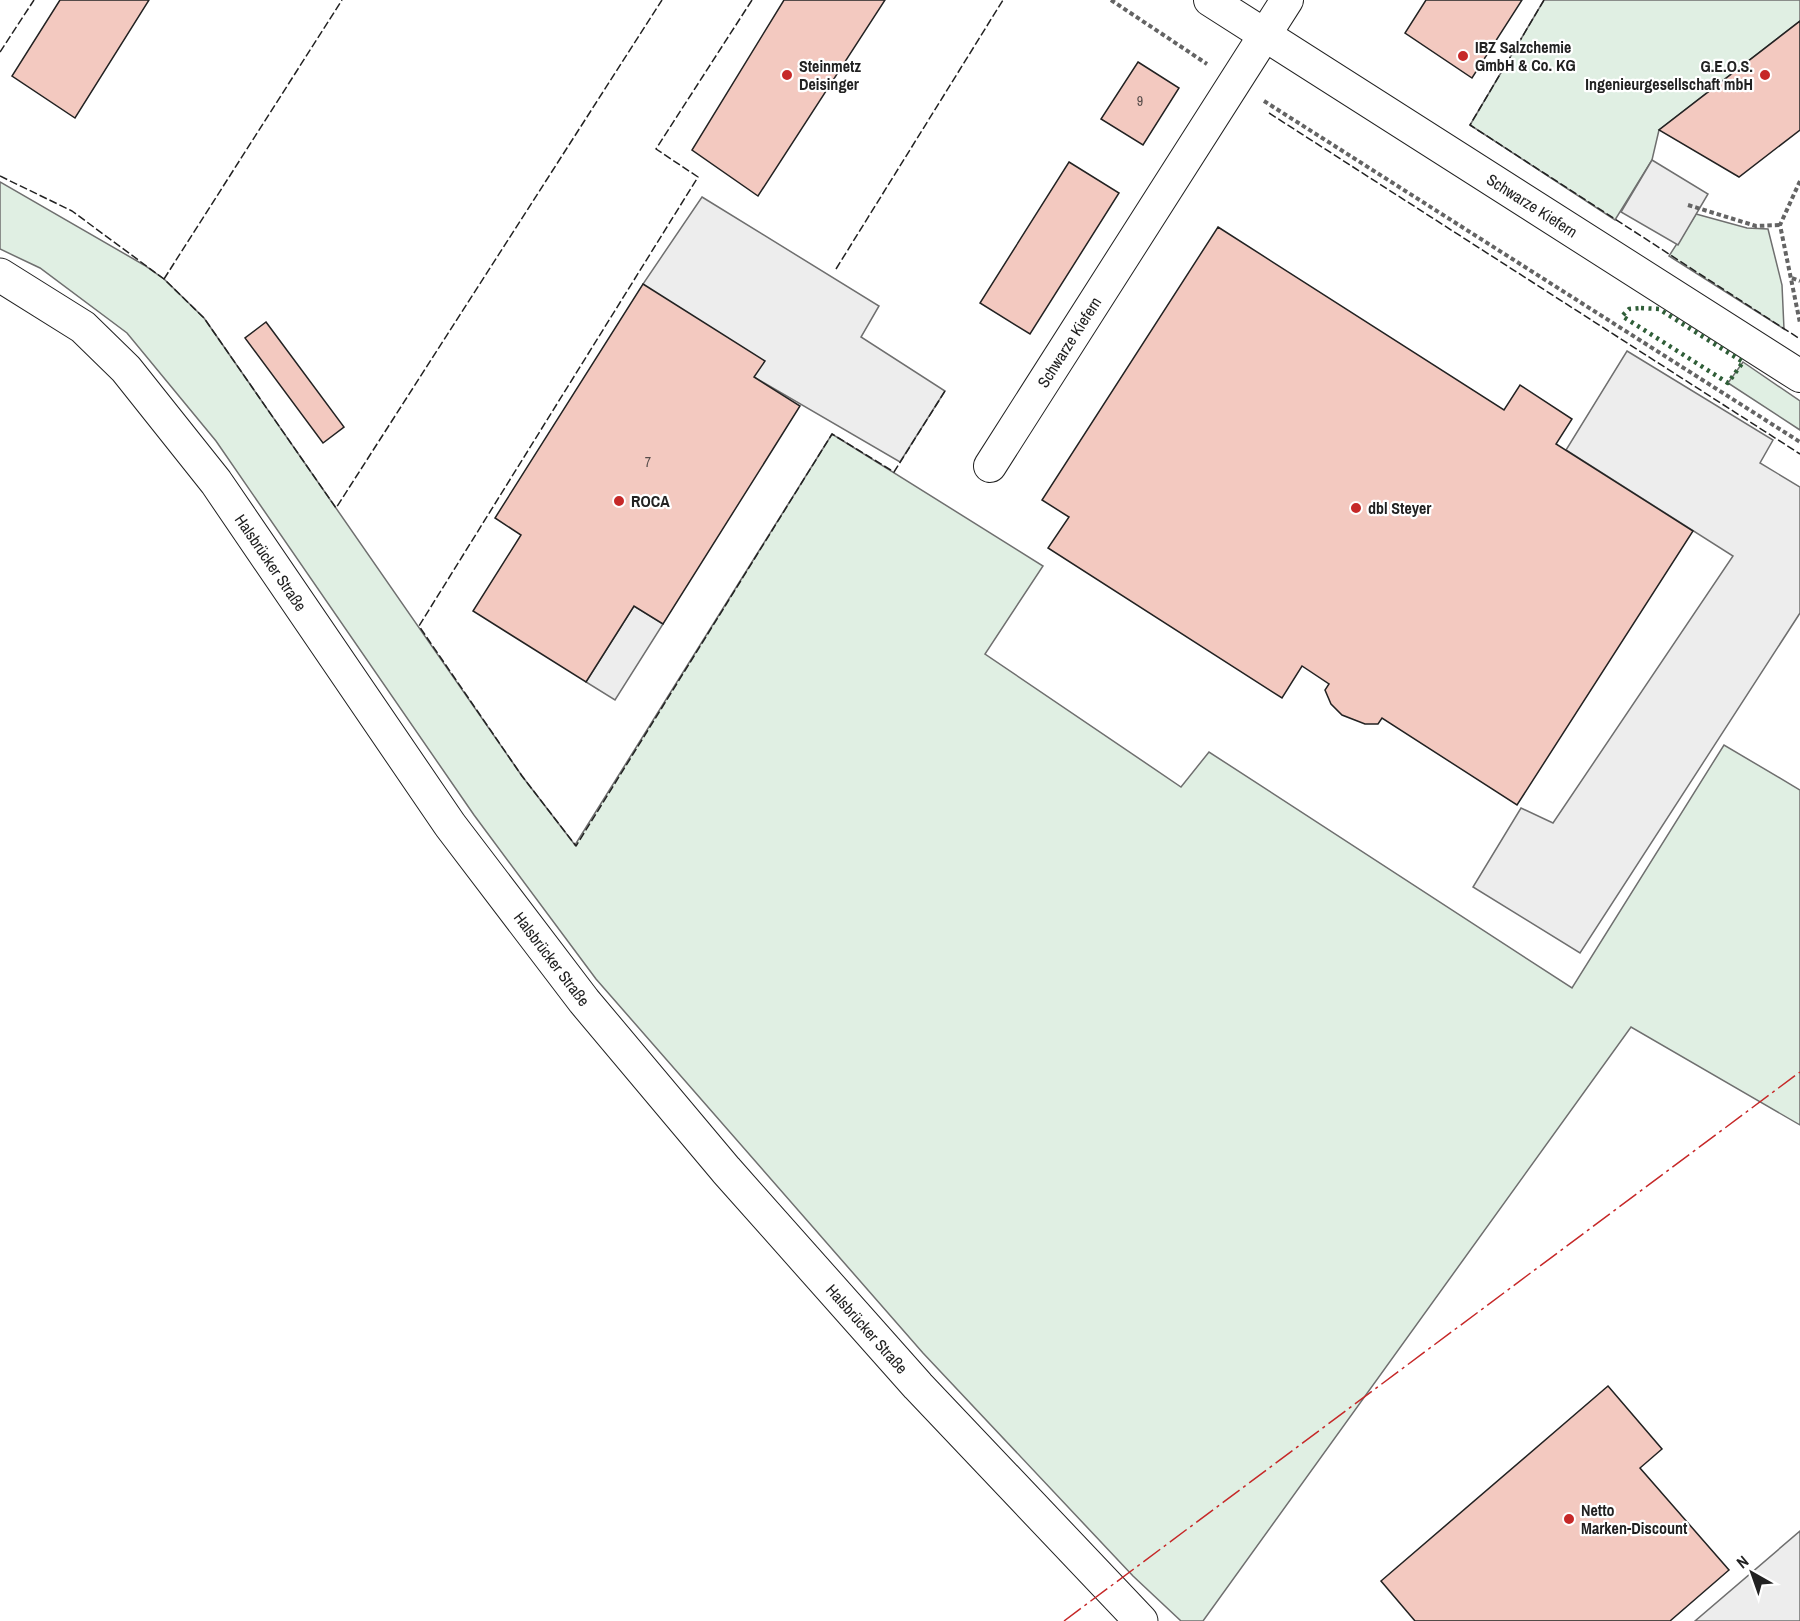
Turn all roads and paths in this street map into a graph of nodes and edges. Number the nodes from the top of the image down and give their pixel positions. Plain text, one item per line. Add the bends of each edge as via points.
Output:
1 (1111, 0) edge
2 (1210, 0) edge
3 (1287, 0) edge
4 (1264, 34) junction
5 (1236, 83) junction
6 (1800, 181) edge
7 (1688, 205) dead end
8 (1780, 225) junction
9 (0, 275) edge
10 (1791, 278) junction
11 (1800, 281) edge
12 (1800, 323) edge
13 (1800, 376) edge
14 (1800, 442) edge
15 (990, 466) dead end
16 (1141, 1621) edge

1 - 5 path
2 - 4 street, Schwarze Kiefern
3 - 4 street, Schwarze Kiefern
4 - 5 street, Schwarze Kiefern
4 - 13 street, Schwarze Kiefern
5 - 14 path
5 - 15 street, Schwarze Kiefern
6 - 8 path
7 - 8 path via 1756,226
8 - 10 path
9 - 16 main road, Halsbrücker Straße via 83,327 126,369 216,482 450,825 584,1001 726,1170 918,1386
10 - 11 path
10 - 12 path

